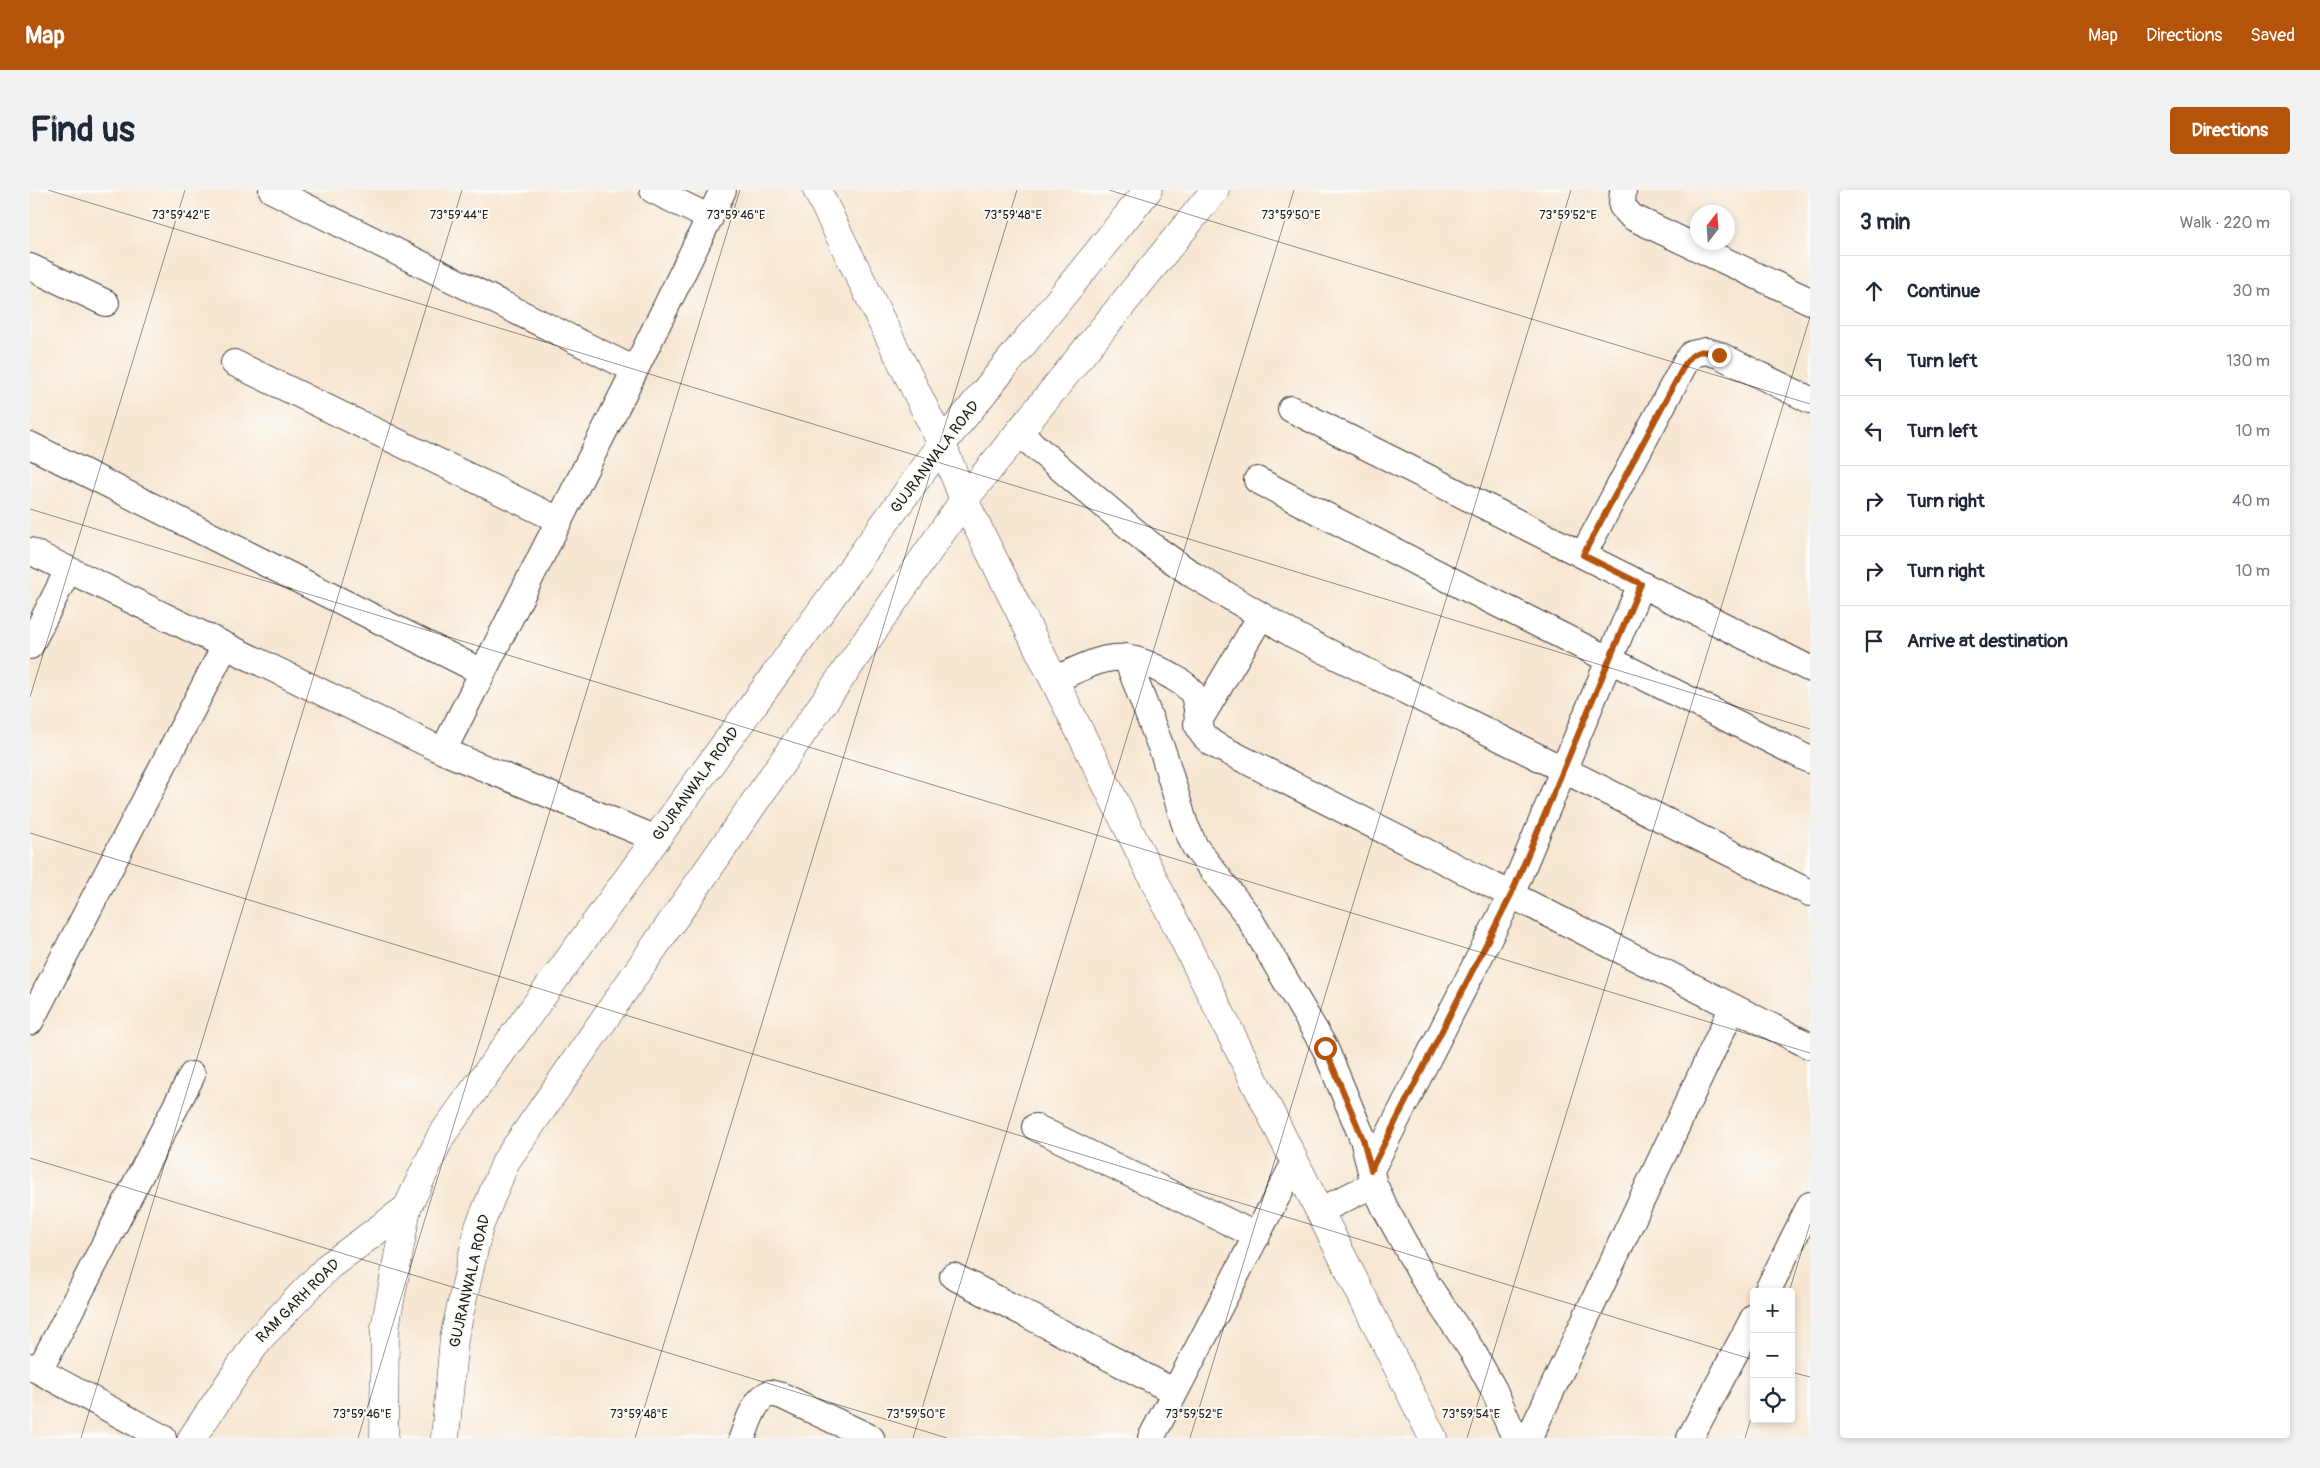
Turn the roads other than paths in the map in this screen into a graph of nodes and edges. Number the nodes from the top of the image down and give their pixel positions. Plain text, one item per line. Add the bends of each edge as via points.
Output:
1 (272, 190) edge
2 (653, 190) edge
3 (723, 190) edge
4 (817, 190) edge
5 (1148, 190) edge
6 (1215, 190) edge
7 (1623, 190) edge
8 (710, 218) junction
9 (30, 267) edge
10 (1810, 301) edge
11 (106, 303) dead end
12 (234, 363) dead end
13 (635, 370) junction
14 (1810, 400) edge
15 (1291, 410) dead end
16 (1019, 432) junction
17 (942, 444) junction
18 (30, 445) edge
19 (1257, 480) dead end
20 (964, 500) junction
21 (559, 520) junction
22 (30, 551) edge
23 (1583, 555) junction
24 (68, 570) junction
25 (1641, 584) junction
26 (1261, 616) junction
27 (30, 646) edge
28 (225, 646) junction
29 (1126, 657) junction
30 (1610, 658) junction
31 (1810, 669) edge
32 (482, 672) junction
33 (1054, 680) junction
34 (1197, 724) junction
35 (443, 750) junction
36 (1810, 760) edge
37 (1563, 770) junction
38 (656, 839) junction
39 (1810, 893) edge
40 (1511, 895) junction
41 (1733, 1007) junction
42 (30, 1022) edge
43 (1810, 1046) edge
44 (192, 1075) dead end
45 (1034, 1127) dead end
46 (1295, 1162) junction
47 (1373, 1177) junction
48 (1810, 1205) edge
49 (407, 1208) junction
50 (1320, 1211) junction
51 (1257, 1236) junction
52 (953, 1276) dead end
53 (1769, 1288) edge
54 (1750, 1325) edge
55 (34, 1369) edge
56 (1175, 1392) junction
57 (163, 1438) edge
58 (192, 1438) edge
59 (384, 1438) edge
60 (445, 1438) edge
61 (742, 1438) edge
62 (871, 1438) edge
63 (1151, 1438) edge
64 (1433, 1438) edge
65 (1515, 1438) edge
66 (1529, 1438) edge
67 (1690, 1438) edge

1 - 13 street
2 - 8 street
3 - 8 street
4 - 17 main road
5 - 17 main road, GUJRANWALA ROAD
6 - 16 main road, GUJRANWALA ROAD
7 - 10 street via 1622,206 1632,217
8 - 13 street
9 - 11 street
12 - 21 street
13 - 21 street
14 - 23 street via 1719,355 1706,351 1692,354
15 - 23 street
16 - 20 main road, GUJRANWALA ROAD
16 - 26 street via 1152,546
17 - 20 main road
17 - 38 main road, GUJRANWALA ROAD
18 - 32 street
19 - 30 street
20 - 33 main road
20 - 60 main road, GUJRANWALA ROAD via 506,1161 479,1227 454,1338
21 - 32 street
22 - 24 street
23 - 25 street
24 - 27 street
24 - 28 street
25 - 30 street
25 - 31 street
26 - 34 street
26 - 37 street
28 - 35 street
28 - 42 street
29 - 33 street via 1100,660
29 - 34 street via 1161,670 1186,685 1193,693
29 - 47 street via 1192,840 1248,916 1325,1048 1363,1139
30 - 36 street
30 - 37 street
32 - 35 street
33 - 46 main road
34 - 40 street via 1205,738 1215,745
35 - 38 street
37 - 39 street
37 - 40 street
38 - 49 main road, GUJRANWALA ROAD via 441,1136
40 - 41 street
40 - 47 street
41 - 43 street
41 - 66 street
44 - 55 street
45 - 51 street
46 - 50 main road
46 - 51 street
47 - 50 street
47 - 65 street via 1385,1208 1425,1282 1452,1318 1494,1390
48 - 53 street
49 - 58 main road, RAM GARH ROAD via 329,1266 258,1339
49 - 59 main road, GUJRANWALA ROAD via 384,1328
50 - 64 main road
51 - 56 street
52 - 56 street
54 - 67 street
55 - 57 street
56 - 63 street
61 - 62 street via 756,1405 761,1397 770,1393

